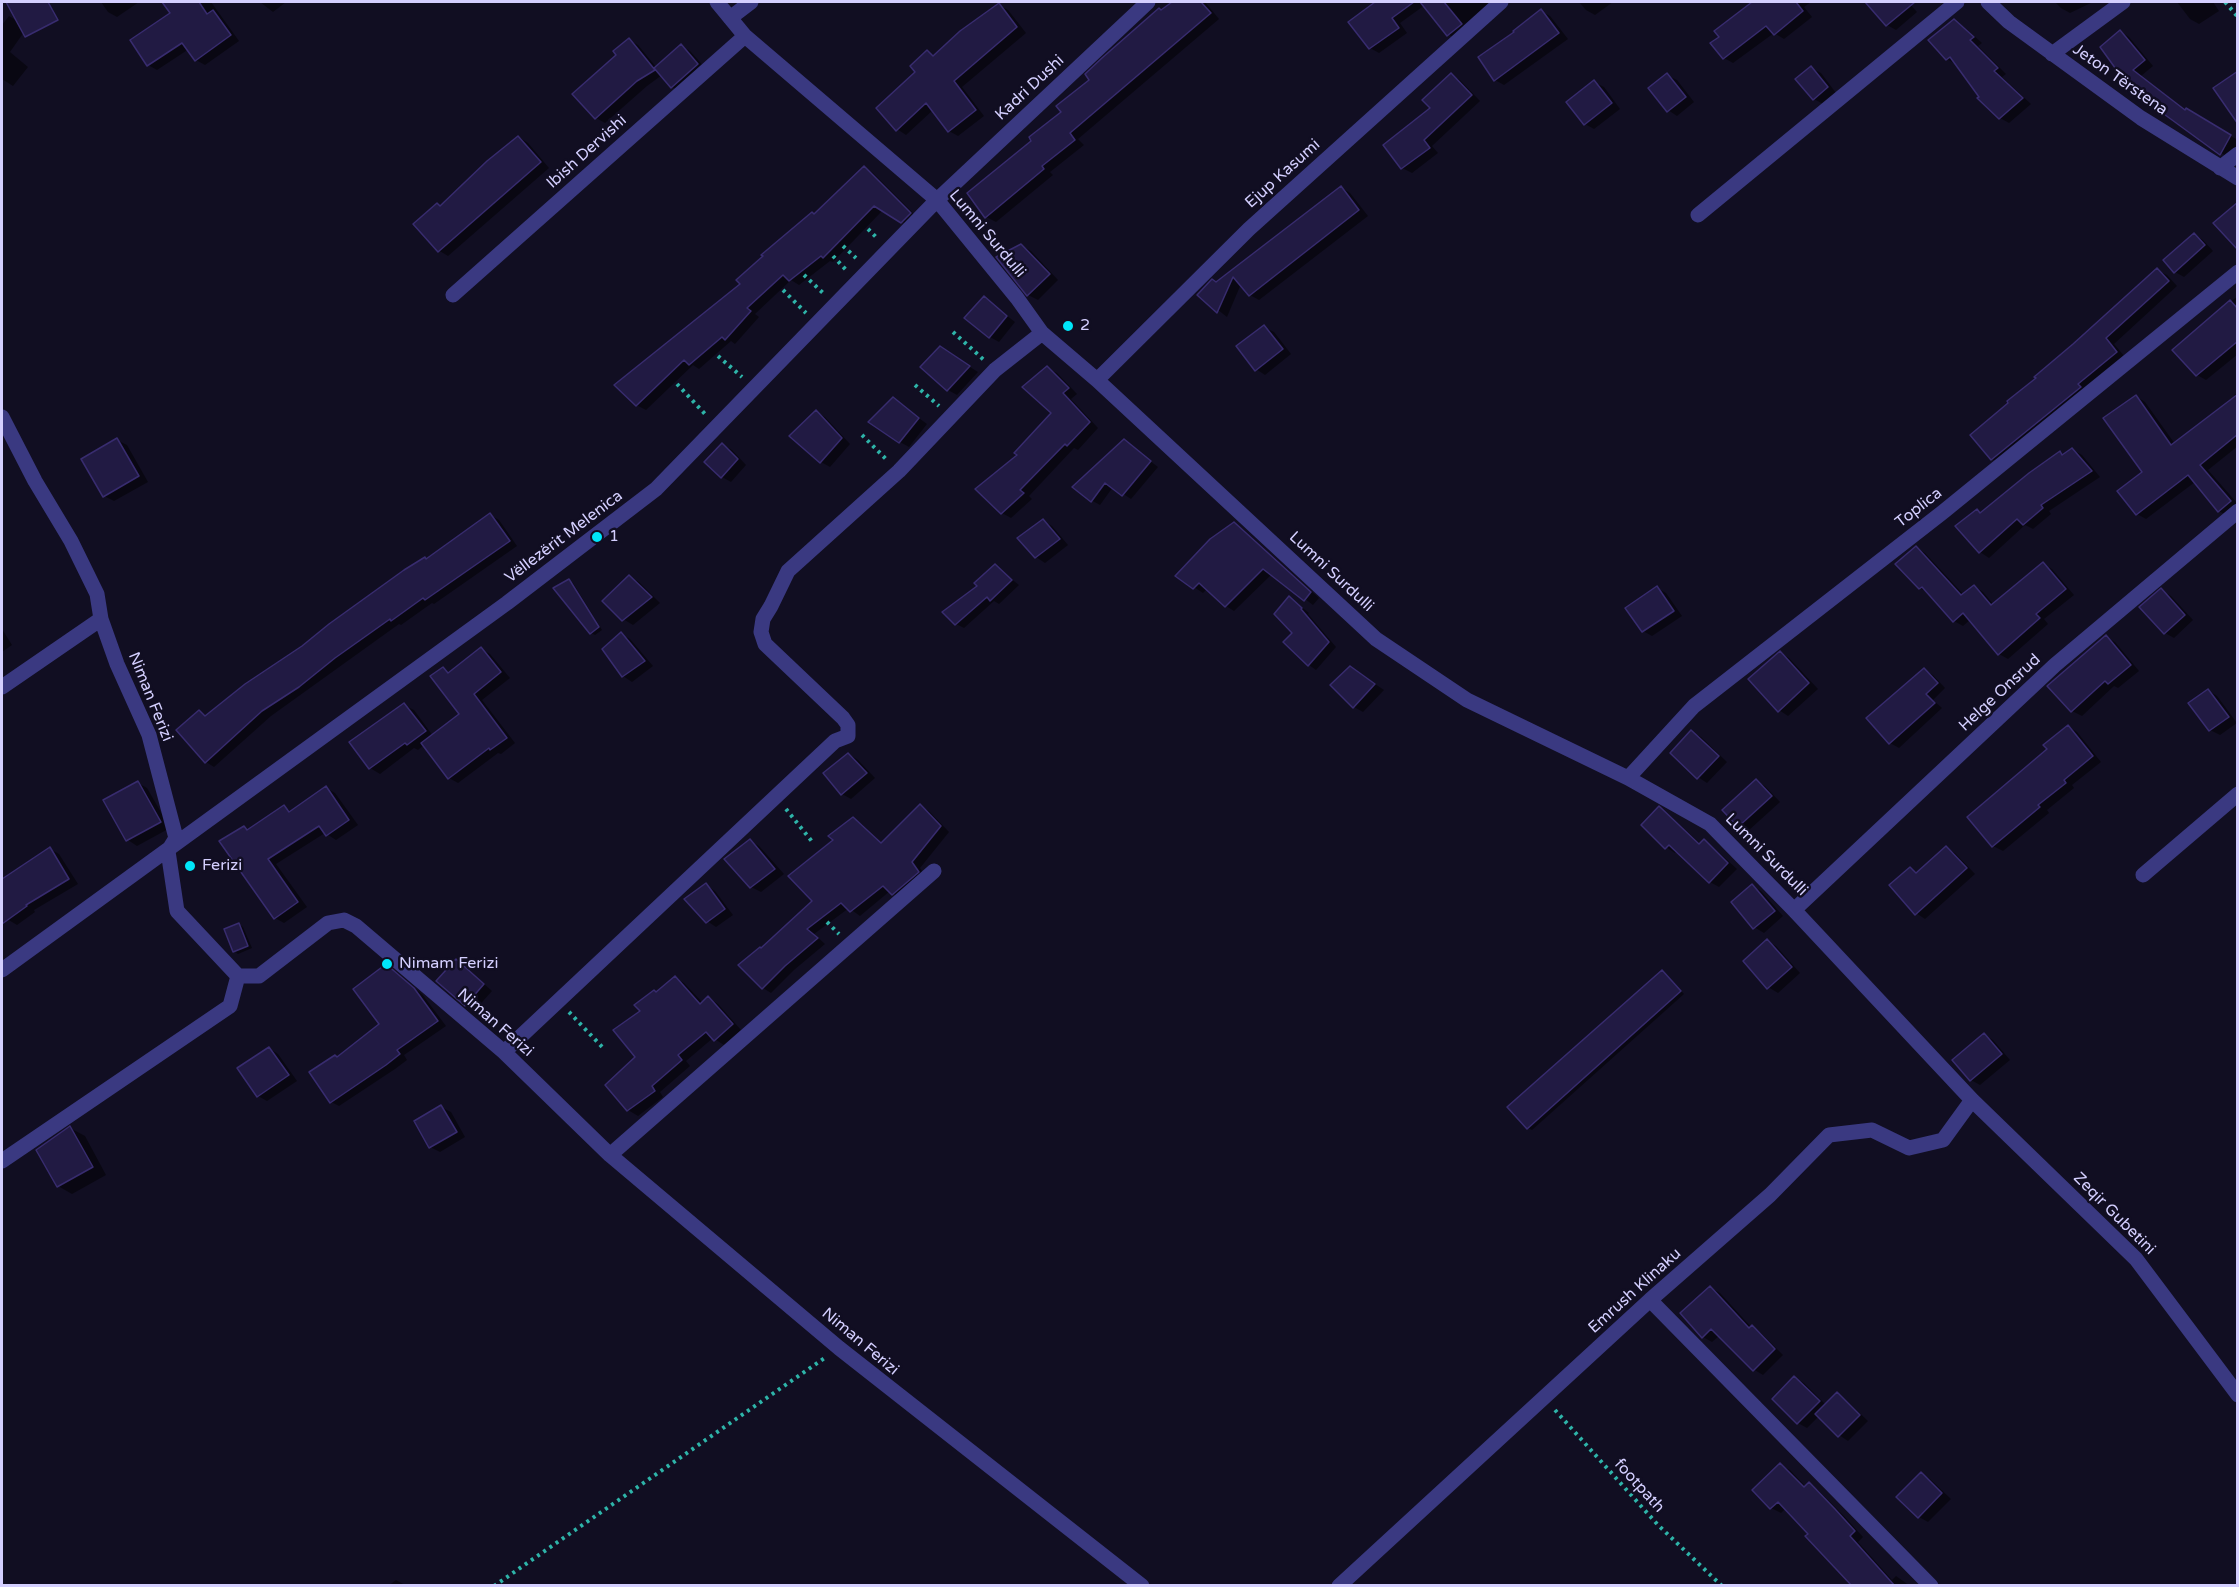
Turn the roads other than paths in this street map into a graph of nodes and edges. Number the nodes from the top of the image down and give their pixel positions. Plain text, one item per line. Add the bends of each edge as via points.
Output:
1 (717, 2) edge
2 (750, 2) edge
3 (1148, 2) edge
4 (1501, 2) edge
5 (1957, 2) edge
6 (1989, 2) edge
7 (2123, 2) edge
8 (730, 18) junction
9 (745, 36) junction
10 (2052, 54) junction
11 (2238, 154) edge
12 (2220, 168) junction
13 (2238, 178) edge
14 (937, 201) junction
15 (1698, 215) dead end
16 (2238, 272) edge
17 (453, 296) dead end
18 (1042, 333) junction
19 (1097, 380) junction
20 (2, 417) edge
21 (2238, 511) edge
22 (101, 619) junction
23 (2, 687) edge
24 (1628, 778) junction
25 (2238, 794) edge
26 (168, 851) junction
27 (934, 871) dead end
28 (2143, 875) dead end
29 (1794, 910) junction
30 (2, 970) edge
31 (238, 976) junction
32 (504, 1052) junction
33 (1972, 1100) junction
34 (610, 1155) junction
35 (2, 1161) edge
36 (1650, 1300) junction
37 (2238, 1395) edge
38 (1142, 1586) edge
39 (1339, 1586) edge
40 (1930, 1586) edge

1 - 8 street, Lumni Surdulli
2 - 8 street
3 - 14 street, Kadri Dushi
4 - 19 street, Ejup Kasumi via 1249,229
5 - 15 street
6 - 10 street, Jeton Tërstena
7 - 10 street
8 - 9 street, Lumni Surdulli
9 - 14 street, Lumni Surdulli
9 - 17 street, Ibish Dervishi
10 - 12 street, Jeton Tërstena
11 - 12 street
12 - 13 street, Jeton Tërstena
14 - 18 street, Lumni Surdulli
14 - 26 street, Vëllezërit Melenica via 656,489
16 - 24 street, Toplica via 1943,512 1694,706
18 - 19 street, Lumni Surdulli
18 - 32 street via 995,370 899,471 788,571 763,619 760,632 765,644 843,718 848,736 835,741
19 - 24 street, Lumni Surdulli via 1376,639 1467,700
20 - 22 street, Niman Ferizi via 97,594
21 - 29 street, Helge Onsrud via 2055,665
22 - 23 street
22 - 26 street, Niman Ferizi via 149,735 176,838
24 - 29 street, Lumni Surdulli via 1710,824
25 - 28 street
26 - 30 street, Vëllezërit Melenica
26 - 31 street, Niman Ferizi via 177,911
27 - 34 street
29 - 33 street, Lumni Surdulli
31 - 32 street, Niman Ferizi via 259,976 328,923 344,920 356,926
31 - 35 street via 230,1006
32 - 34 street, Niman Ferizi
33 - 36 street, Emrush Klinaku via 1942,1140 1909,1148 1872,1130 1829,1135 1770,1195
33 - 37 street, Zeqir Gubetini via 2136,1259
34 - 38 street, Niman Ferizi via 892,1392
36 - 39 street, Emrush Klinaku
36 - 40 street

